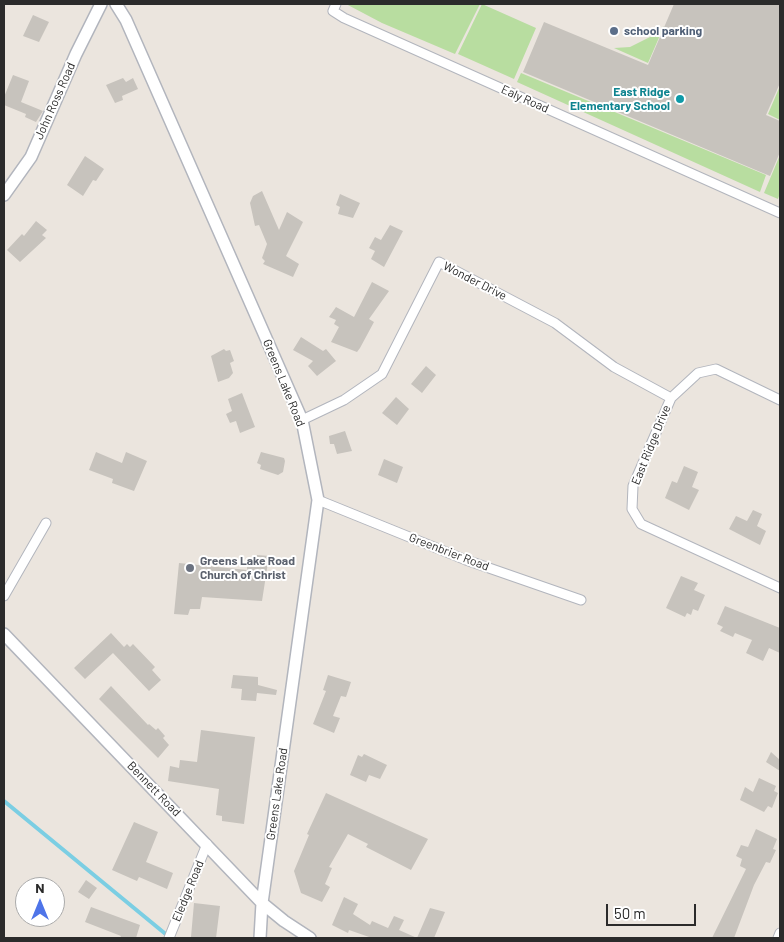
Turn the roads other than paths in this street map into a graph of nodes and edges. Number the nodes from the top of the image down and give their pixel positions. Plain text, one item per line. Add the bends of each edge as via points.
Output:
1 (101, 4) edge
2 (116, 4) edge
3 (336, 4) edge
4 (4, 195) edge
5 (780, 213) edge
6 (671, 398) junction
7 (780, 400) edge
8 (302, 420) junction
9 (318, 500) junction
10 (46, 523) dead end
11 (780, 588) edge
12 (4, 596) edge
13 (581, 600) dead end
14 (4, 634) edge
15 (207, 844) junction
16 (262, 903) junction
17 (780, 933) edge
18 (169, 938) edge
19 (260, 938) edge
20 (310, 938) edge
21 (778, 938) edge

1 - 4 street, John Ross Road via 31,157
2 - 8 street, Greens Lake Road via 126,20
3 - 5 street, Ealy Road via 333,11 344,18
6 - 7 street, East Ridge Drive via 698,373 716,369
6 - 8 street, Wonder Drive via 614,368 555,323 439,262 382,374 344,400
6 - 11 street, East Ridge Drive via 633,486 632,509 641,524
8 - 9 street, Greens Lake Road
9 - 13 street, Greenbrier Road via 466,560
9 - 16 street, Greens Lake Road
10 - 12 street
14 - 15 street, Bennett Road
15 - 16 street, Bennett Road
15 - 18 street, Eledge Road
16 - 19 street, Greens Lake Road
16 - 20 street, Bennett Road
17 - 21 street

